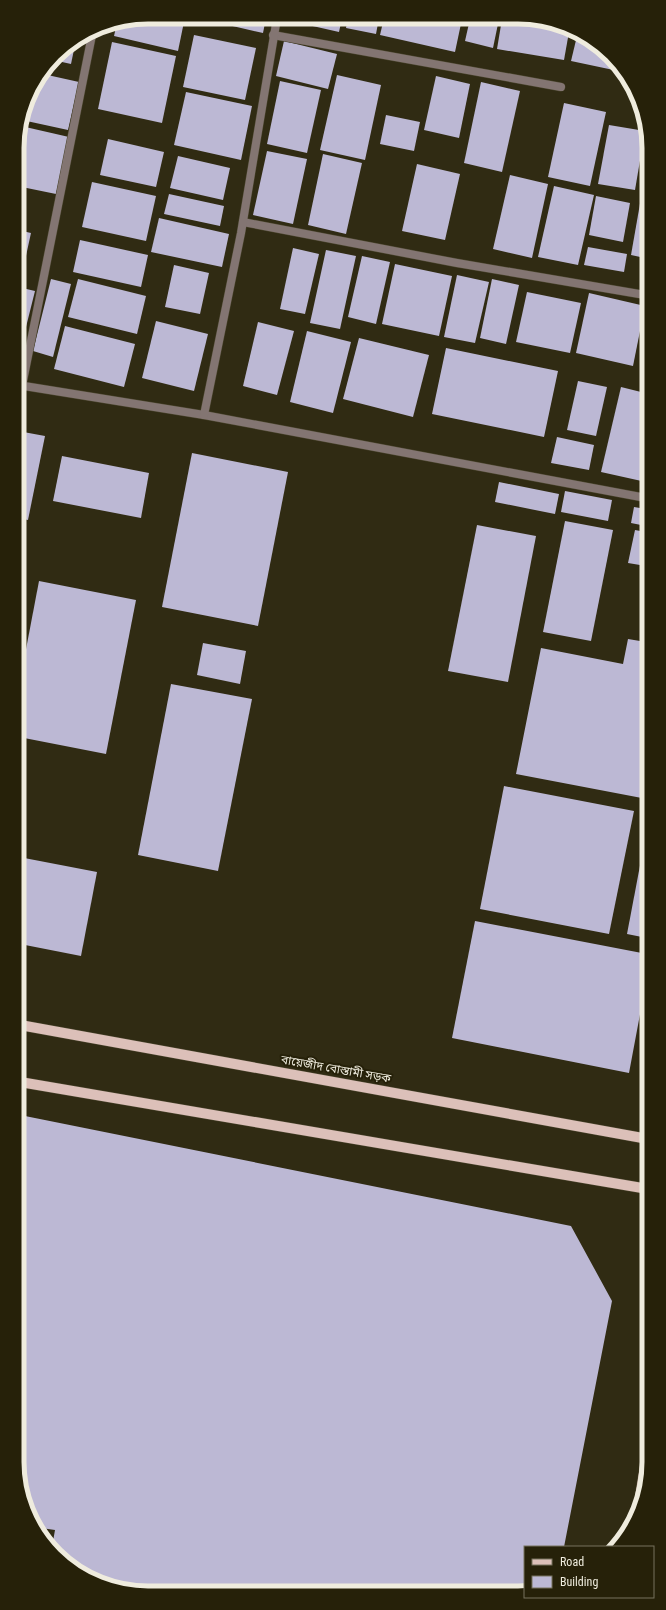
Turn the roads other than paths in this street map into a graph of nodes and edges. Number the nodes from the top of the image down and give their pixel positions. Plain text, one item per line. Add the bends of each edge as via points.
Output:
1 (276, 24) edge
2 (273, 35) junction
3 (91, 38) edge
4 (561, 87) dead end
5 (243, 222) junction
6 (642, 294) edge
7 (24, 366) edge
8 (24, 386) edge
9 (204, 415) junction
10 (642, 497) edge
11 (24, 1026) edge
12 (24, 1083) edge
13 (642, 1138) edge
14 (642, 1188) edge

1 - 2 street
2 - 4 street
2 - 5 street
3 - 7 street
5 - 6 street
5 - 9 street
8 - 9 street
9 - 10 street
11 - 13 main road, বায়েজীদ বোস্তামী সড়ক
12 - 14 main road

